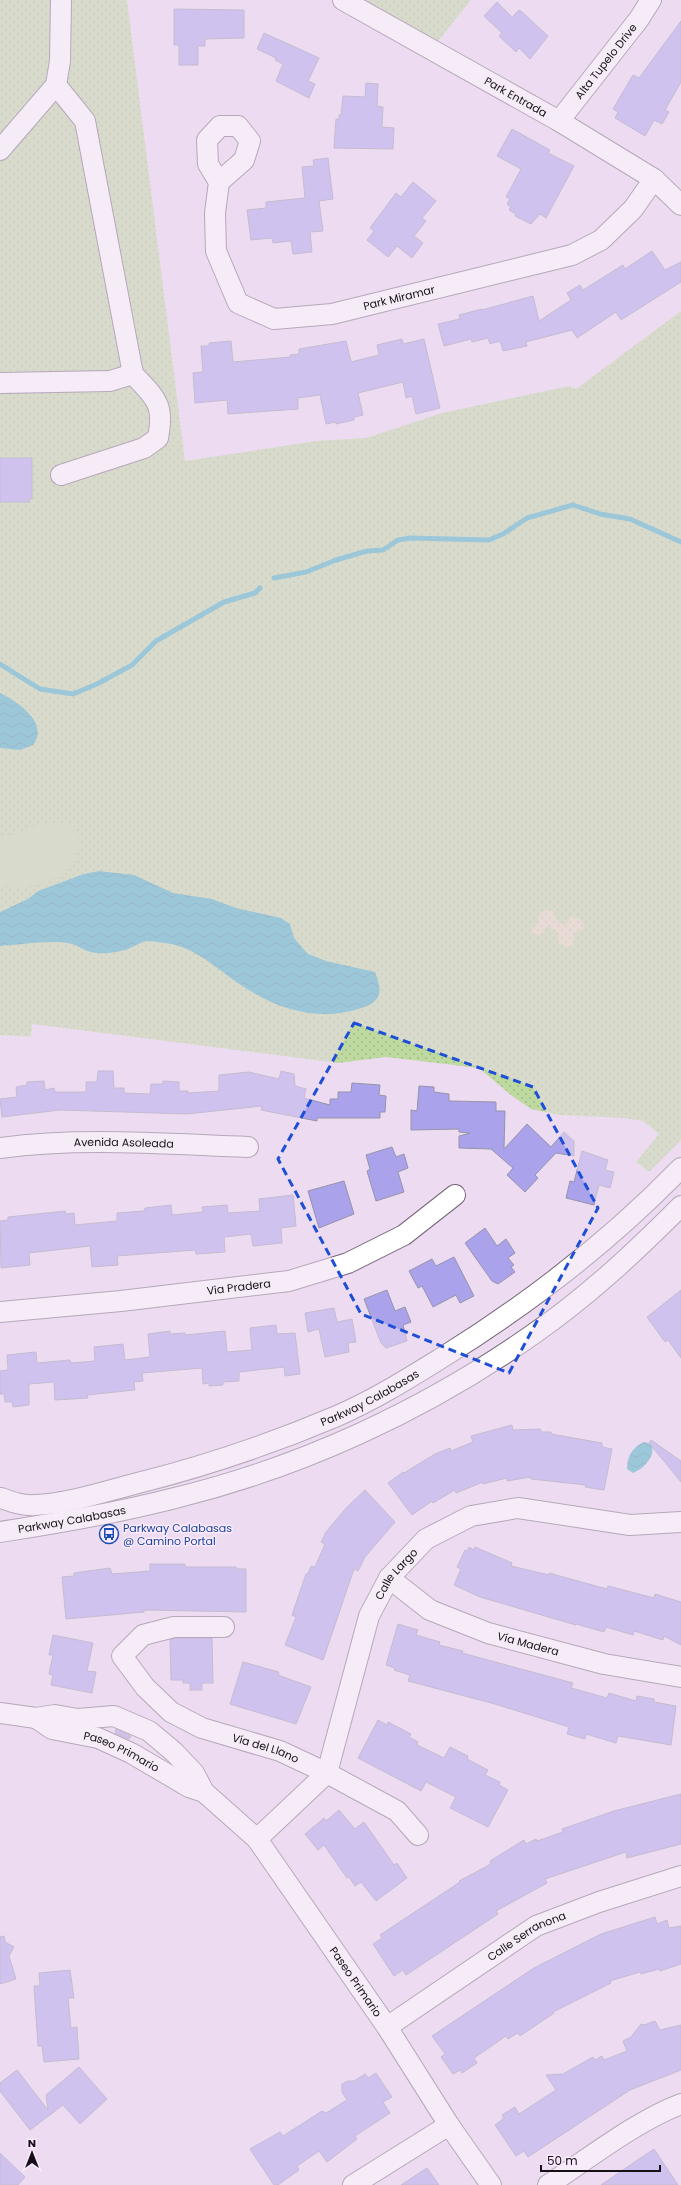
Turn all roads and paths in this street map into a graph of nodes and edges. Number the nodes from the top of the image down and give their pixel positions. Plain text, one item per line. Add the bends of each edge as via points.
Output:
1 (61, 0) edge
2 (343, 0) edge
3 (651, 0) edge
4 (56, 85) junction
5 (559, 121) junction
6 (0, 150) edge
7 (654, 179) junction
8 (219, 182) dead end
9 (681, 205) edge
10 (133, 374) junction
11 (0, 383) edge
12 (60, 475) dead end
13 (248, 1147) dead end
14 (0, 1148) edge
15 (681, 1168) edge
16 (455, 1195) dead end
17 (681, 1206) edge
18 (0, 1312) edge
19 (0, 1497) edge
20 (681, 1522) edge
21 (0, 1531) edge
22 (389, 1578) junction
23 (224, 1627) dead end
24 (681, 1677) edge
25 (0, 1713) edge
26 (36, 1718) junction
27 (326, 1773) junction
28 (204, 1792) junction
29 (418, 1835) dead end
30 (258, 1838) junction
31 (681, 1876) edge
32 (387, 2027) junction
33 (681, 2104) edge
34 (449, 2125) junction
35 (353, 2185) edge
36 (491, 2185) edge
37 (548, 2185) edge

1 - 4 street via 60,61
2 - 5 street, Park Entrada
3 - 5 street, Alta Tupelo Drive
4 - 6 street
4 - 10 street via 85,121
5 - 7 street, Park Entrada
7 - 8 street, Park Miramar via 633,209 601,240 572,255 332,314 274,319 238,303 216,251 215,213
7 - 9 street, Park Entrada
10 - 11 street via 110,381
10 - 12 street via 158,401 162,420 158,438 144,448
13 - 14 street, Avenida Asoleada via 85,1141 45,1142
15 - 19 street, Parkway Calabasas via 587,1255 490,1328 409,1378 339,1415 247,1451 167,1476 35,1505 17,1504
16 - 18 street, Via Pradera via 404,1235 348,1263 289,1281
17 - 21 street, Parkway Calabasas via 604,1278 533,1335 462,1380 401,1414 324,1449 177,1498 122,1511
19 - 21 street via 4,1509
20 - 22 street, Calle Largo via 630,1525 518,1508 470,1516 426,1539
22 - 24 street, Vía Madera via 430,1610 488,1633 604,1664
22 - 27 street, Calle Largo via 369,1616
23 - 27 street, Vía del Llano via 174,1627 143,1635 122,1656 144,1687 171,1712 202,1728 280,1751
25 - 26 street, Paseo Primario
26 - 28 street, Paseo Primario via 52,1728 98,1738 131,1753 189,1787
26 - 28 street, Paseo Primario via 55,1715 78,1719 114,1716 149,1731 194,1773
27 - 29 street, Vía del Llano via 397,1811
27 - 30 street
28 - 30 street, Paseo Primario
30 - 32 street, Paseo Primario
31 - 32 street, Calle Serranona via 599,1902 536,1926
32 - 34 street, Paseo Primario
33 - 37 street via 667,2109 634,2129
34 - 35 street
34 - 36 street, Paseo Primario

